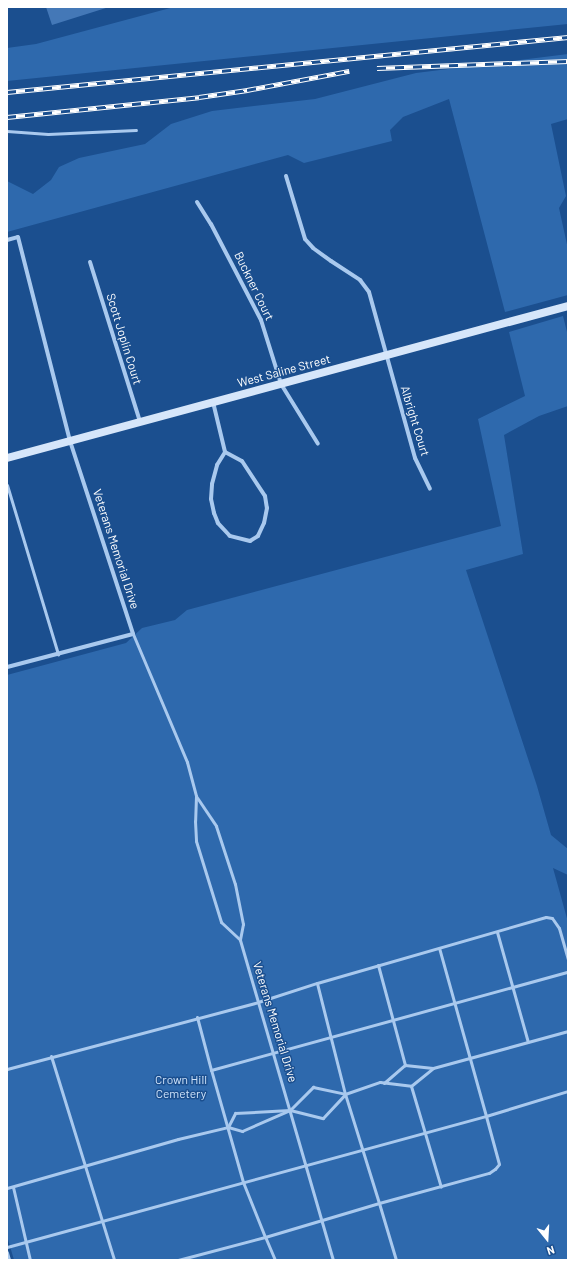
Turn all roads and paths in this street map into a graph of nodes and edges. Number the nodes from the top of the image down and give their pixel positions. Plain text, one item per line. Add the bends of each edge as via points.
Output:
1 (136, 130) dead end
2 (7, 131) edge
3 (286, 176) dead end
4 (197, 202) dead end
5 (7, 240) edge
6 (90, 262) dead end
7 (568, 306) edge
8 (386, 356) junction
9 (281, 384) junction
10 (213, 402) junction
11 (140, 422) junction
12 (70, 441) junction
13 (318, 444) dead end
14 (225, 452) junction
15 (7, 458) edge
16 (7, 485) edge
17 (430, 489) dead end
18 (133, 634) junction
19 (58, 654) junction
20 (7, 668) edge
21 (196, 796) junction
22 (497, 932) junction
23 (240, 940) junction
24 (439, 948) junction
25 (568, 960) edge
26 (378, 965) junction
27 (568, 972) edge
28 (317, 983) junction
29 (512, 987) junction
30 (258, 1002) junction
31 (454, 1003) junction
32 (196, 1017) junction
33 (393, 1020) junction
34 (568, 1031) edge
35 (331, 1037) junction
36 (528, 1042) junction
37 (273, 1053) junction
38 (51, 1056) junction
39 (470, 1058) junction
40 (405, 1065) junction
41 (433, 1068) junction
42 (7, 1069) edge
43 (211, 1070) junction
44 (384, 1083) junction
45 (411, 1086) junction
46 (568, 1091) edge
47 (345, 1094) junction
48 (290, 1110) junction
49 (486, 1116) junction
50 (228, 1127) junction
51 (425, 1132) junction
52 (362, 1150) junction
53 (86, 1165) junction
54 (306, 1165) junction
55 (243, 1182) junction
56 (12, 1187) junction
57 (441, 1187) junction
58 (7, 1188) edge
59 (379, 1203) junction
60 (322, 1219) junction
61 (102, 1221) junction
62 (265, 1236) junction
63 (25, 1242) junction
64 (7, 1247) edge
65 (7, 1253) edge
66 (9, 1260) edge
67 (30, 1260) edge
68 (114, 1260) edge
69 (178, 1260) edge
70 (275, 1260) edge
71 (333, 1260) edge
72 (396, 1260) edge

1 - 2 lane via 48,134
3 - 8 street, Albright Court via 306,239 330,261 360,280 369,292
4 - 9 street, Buckner Court via 261,320
5 - 12 street, Veterans Memorial Drive via 18,237
6 - 11 street, Scott Joplin Court
7 - 8 street, West Saline Street
8 - 9 street, West Saline Street
8 - 17 street, Albright Court via 415,458
9 - 10 street, West Saline Street
9 - 13 street, Buckner Court
10 - 11 street, West Saline Street
10 - 14 street
11 - 12 street, West Saline Street
12 - 15 street, West Saline Street
12 - 18 street, Veterans Memorial Drive
14 - 14 street via 212,484 211,499 214,513 218,523 230,536 250,541 258,536 264,523 267,508 265,496 242,461
16 - 19 lane
18 - 19 street
18 - 21 lane, Veterans Memorial Drive via 188,762
19 - 20 street
21 - 23 lane, Veterans Memorial Drive via 216,826 234,884 243,924
21 - 23 lane, Veterans Memorial Drive via 196,841 221,922
22 - 24 lane
22 - 25 lane via 546,917 552,918 559,928
22 - 29 lane
23 - 30 lane, Veterans Memorial Drive
24 - 26 lane
24 - 31 lane
26 - 28 lane
26 - 33 lane
27 - 29 lane
28 - 30 lane
28 - 35 lane
29 - 31 lane
29 - 36 lane
30 - 32 lane
30 - 37 lane, Veterans Memorial Drive
31 - 33 lane
31 - 39 lane
32 - 38 lane
32 - 43 lane
33 - 35 lane
33 - 40 lane
34 - 36 lane
35 - 37 lane
35 - 47 lane
36 - 39 lane
37 - 43 lane
37 - 48 lane, Veterans Memorial Drive
38 - 42 lane
38 - 53 lane
39 - 41 lane
39 - 49 lane
40 - 41 lane
40 - 44 lane
41 - 45 lane
43 - 50 lane
44 - 45 lane
44 - 47 lane via 380,1082
45 - 51 lane
46 - 49 lane
47 - 48 lane via 313,1087
47 - 48 lane via 323,1118
47 - 52 lane
48 - 50 lane via 242,1131
48 - 50 lane via 235,1113
48 - 54 lane, Veterans Memorial Drive
49 - 51 lane
49 - 57 lane via 499,1164 489,1173
50 - 53 lane
50 - 55 lane
51 - 52 lane
51 - 57 lane
52 - 54 lane
52 - 59 lane
53 - 56 lane
53 - 61 lane
54 - 55 lane
54 - 60 lane, Veterans Memorial Drive
55 - 61 lane
55 - 62 lane
56 - 58 lane
56 - 63 lane
57 - 59 lane
59 - 60 lane
59 - 72 lane
60 - 62 lane
60 - 71 lane, Veterans Memorial Drive
61 - 63 lane
61 - 68 lane
62 - 69 lane
62 - 70 lane
63 - 64 lane
63 - 67 lane
65 - 66 street

